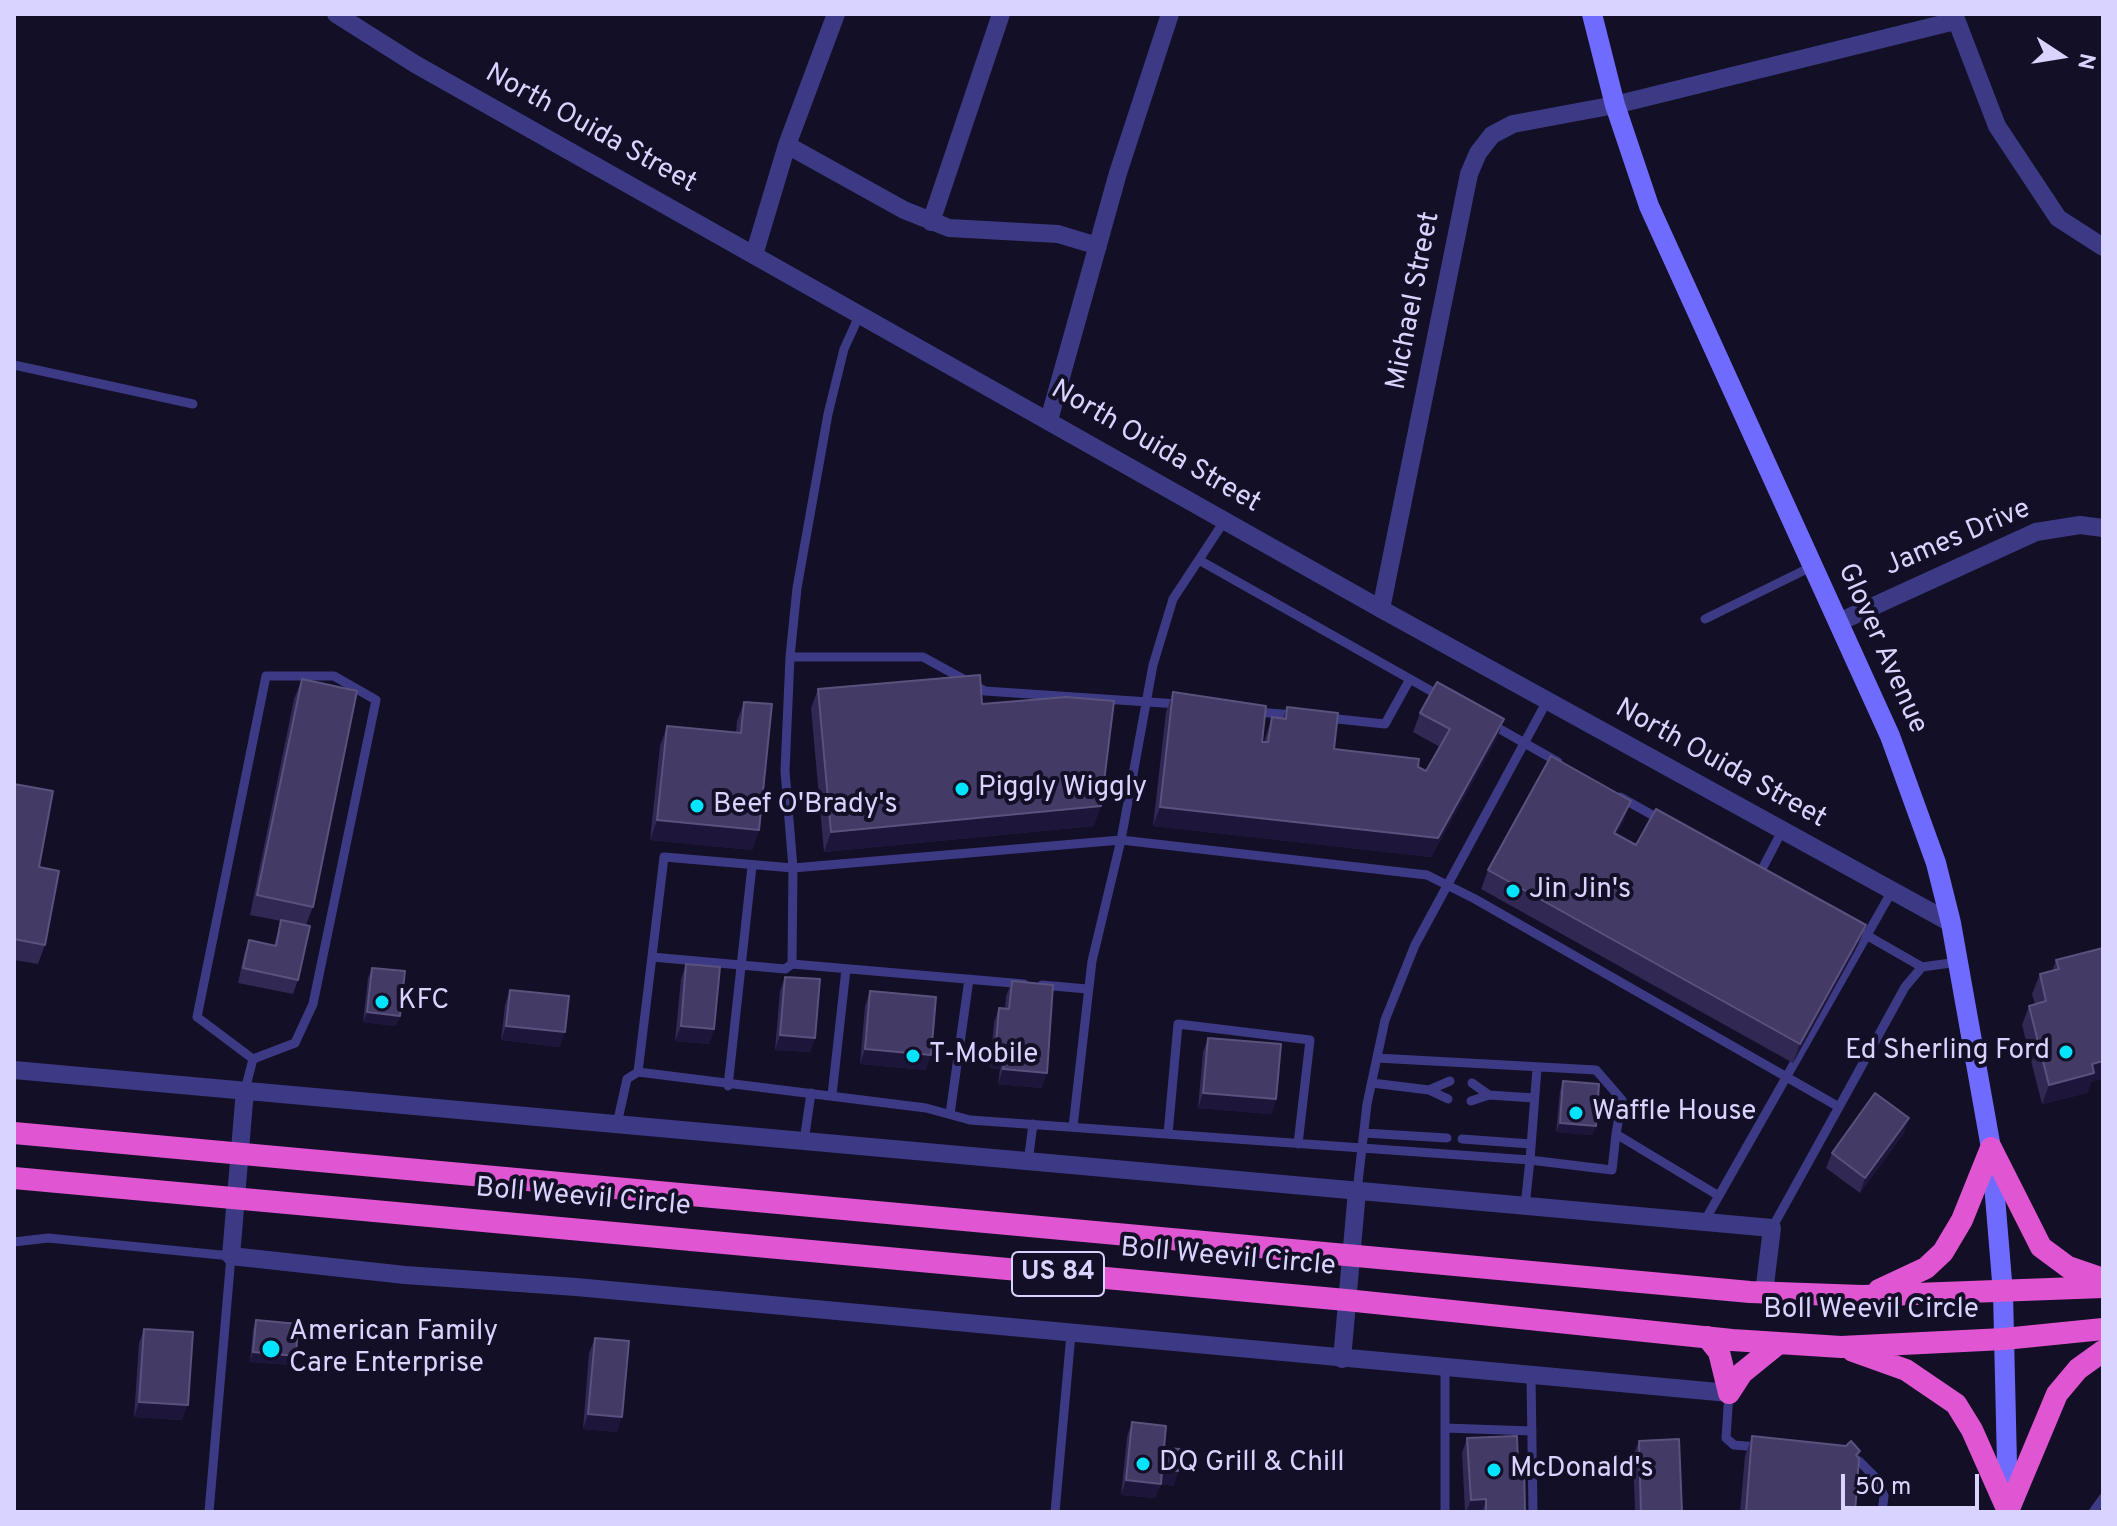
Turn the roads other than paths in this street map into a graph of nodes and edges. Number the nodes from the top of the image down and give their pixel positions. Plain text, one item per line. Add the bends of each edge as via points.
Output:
1 (336, 14) edge
2 (836, 14) edge
3 (1001, 14) edge
4 (1170, 14) edge
5 (1592, 14) edge
6 (1955, 18) edge
7 (1615, 105) junction
8 (787, 145) junction
9 (931, 222) junction
10 (1098, 246) junction
11 (2103, 247) edge
12 (754, 255) junction
13 (860, 314) junction
14 (14, 365) edge
15 (193, 404) dead end
16 (1049, 420) junction
17 (1225, 520) junction
18 (2103, 528) edge
19 (1199, 560) junction
20 (1813, 566) junction
21 (1381, 609) junction
22 (1705, 619) dead end
23 (1839, 622) junction
24 (790, 657) junction
25 (1410, 679) junction
26 (1448, 700) edge
27 (1145, 701) junction
28 (1547, 701) junction
29 (1190, 705) edge
30 (1250, 711) edge
31 (1486, 722) edge
32 (1524, 743) junction
33 (1566, 766) edge
34 (1607, 790) edge
35 (1676, 829) edge
36 (1782, 831) junction
37 (1121, 840) junction
38 (752, 866) junction
39 (1745, 867) edge
40 (793, 868) junction
41 (1759, 875) junction
42 (1773, 883) edge
43 (1447, 885) junction
44 (1892, 891) junction
45 (1840, 921) edge
46 (1951, 923) junction
47 (1867, 936) junction
48 (652, 957) junction
49 (1958, 962) junction
50 (792, 964) junction
51 (740, 967) junction
52 (1922, 967) junction
53 (846, 969) junction
54 (969, 979) junction
55 (1087, 989) junction
56 (1377, 1058) junction
57 (253, 1059) junction
58 (1537, 1068) junction
59 (14, 1070) edge
60 (638, 1072) junction
61 (1789, 1078) junction
62 (1372, 1083) junction
63 (728, 1086) junction
64 (245, 1090) junction
65 (1429, 1090) junction
66 (811, 1093) junction
67 (832, 1095) junction
68 (1489, 1095) junction
69 (1534, 1098) junction
70 (1839, 1107) junction
71 (950, 1114) junction
72 (617, 1124) junction
73 (1033, 1124) junction
74 (1073, 1127) junction
75 (14, 1133) edge
76 (1364, 1133) junction
77 (1168, 1134) junction
78 (1616, 1134) junction
79 (1447, 1138) dead end
80 (1462, 1139) dead end
81 (804, 1142) junction
82 (1298, 1144) junction
83 (1531, 1144) junction
84 (1991, 1148) junction
85 (1362, 1149) junction
86 (240, 1153) junction
87 (1530, 1160) junction
88 (1028, 1162) junction
89 (14, 1178) edge
90 (1357, 1191) junction
91 (1719, 1196) junction
92 (237, 1198) junction
93 (1525, 1206) junction
94 (1704, 1222) junction
95 (1772, 1228) junction
96 (14, 1242) edge
97 (1350, 1255) junction
98 (231, 1256) junction
99 (2103, 1279) edge
100 (2103, 1287) edge
101 (1764, 1293) junction
102 (2003, 1293) junction
103 (1862, 1296) junction
104 (1346, 1300) junction
105 (2103, 1329) edge
106 (1071, 1334) junction
107 (1707, 1337) junction
108 (2004, 1339) junction
109 (1779, 1343) junction
110 (1841, 1347) junction
111 (2103, 1351) edge
112 (1342, 1359) junction
113 (1445, 1368) junction
114 (1531, 1376) junction
115 (1729, 1393) junction
116 (1445, 1428) junction
117 (1532, 1431) junction
118 (1764, 1448) edge
119 (1840, 1454) edge
120 (2103, 1498) edge
121 (209, 1512) edge
122 (1055, 1512) edge
123 (1445, 1512) edge
124 (1533, 1512) edge
125 (1882, 1512) edge
126 (2008, 1512) edge
127 (2093, 1512) edge

1 - 12 street, North Ouida Street
2 - 8 street
3 - 9 street
4 - 10 street
5 - 7 main road, Glover Avenue
6 - 7 street, Michael Street
6 - 11 street via 1997,126 2058,218
7 - 20 main road, Glover Avenue via 1649,206
7 - 21 street, Michael Street via 1513,124 1492,135 1478,153 1469,174
8 - 9 street
8 - 12 street
9 - 10 street via 969,231 1058,234
10 - 16 street
12 - 13 street, North Ouida Street
13 - 16 street, North Ouida Street
13 - 24 lane via 844,349 828,414
14 - 15 lane
16 - 17 street, North Ouida Street
17 - 19 lane
17 - 21 street, North Ouida Street
18 - 23 street, James Drive via 2080,525 2036,532
19 - 25 lane
19 - 27 lane via 1173,599
20 - 22 lane
20 - 23 main road, Glover Avenue
21 - 28 street, North Ouida Street
23 - 46 main road, Glover Avenue via 1914,798
24 - 27 lane via 923,657 985,691
24 - 40 lane via 785,771
25 - 26 lane
25 - 30 lane via 1385,724
27 - 29 lane
27 - 37 lane
28 - 32 lane
28 - 36 street, North Ouida Street
31 - 32 lane
32 - 33 lane
32 - 43 lane
34 - 35 lane
36 - 41 lane
36 - 44 street, North Ouida Street
37 - 40 lane
37 - 43 lane via 1427,875
37 - 55 lane
38 - 40 lane
38 - 48 lane via 664,857
38 - 51 lane
39 - 41 lane
40 - 50 lane
41 - 42 lane
43 - 56 lane via 1415,945 1385,1020
43 - 61 lane
44 - 46 street, North Ouida Street
44 - 47 lane
45 - 47 lane
46 - 49 main road, Glover Avenue
47 - 52 lane
47 - 61 lane
48 - 51 lane
48 - 60 lane
49 - 52 lane
49 - 84 main road, Glover Avenue
50 - 51 lane via 785,969
50 - 53 lane
51 - 63 lane
52 - 70 lane via 1905,987
53 - 54 lane
53 - 67 lane
54 - 55 lane
54 - 71 lane
55 - 74 lane
56 - 58 lane
56 - 62 lane
57 - 57 lane via 295,1043 313,1004 376,700 334,676 266,676 197,1017
57 - 64 lane
58 - 69 lane
58 - 78 lane via 1596,1070 1622,1100
59 - 64 street
60 - 63 lane
60 - 72 lane via 627,1079
61 - 70 lane
61 - 91 lane
62 - 65 lane
62 - 76 lane
63 - 66 lane
64 - 72 street
64 - 86 street
65 - 65 lane via 1449,1090
66 - 67 lane
66 - 81 lane
67 - 71 lane
68 - 68 lane via 1471,1092
68 - 69 lane
69 - 83 lane
70 - 95 lane
71 - 73 lane
72 - 81 street
73 - 74 lane
73 - 88 lane
74 - 77 lane
75 - 86 highway, Boll Weevil Circle / US 84
76 - 79 lane
76 - 85 lane
77 - 82 lane
77 - 82 lane via 1178,1024 1310,1040
78 - 87 lane via 1612,1170
78 - 91 lane
80 - 83 lane
81 - 88 street
82 - 85 lane
83 - 87 lane
84 - 99 highway via 2041,1247 2068,1267
84 - 102 main road, Glover Avenue
84 - 103 highway via 1943,1252 1905,1280
85 - 87 lane
85 - 90 lane
86 - 92 street
86 - 97 highway, Boll Weevil Circle / US 84
87 - 93 lane
88 - 90 street
89 - 92 highway, Boll Weevil Circle / US 84
90 - 93 street
90 - 97 street
91 - 94 lane
92 - 98 street
92 - 104 highway, Boll Weevil Circle / US 84
93 - 94 street
94 - 95 street
95 - 101 street
96 - 98 lane via 48,1238
97 - 101 highway, Boll Weevil Circle / US 84
97 - 104 street
98 - 106 street
98 - 121 lane
100 - 102 highway, Boll Weevil Circle / US 84
101 - 103 highway, Boll Weevil Circle / US 84
102 - 103 highway, Boll Weevil Circle / US 84
102 - 108 main road, Glover Avenue
104 - 107 highway, Boll Weevil Circle / US 84
104 - 112 street
105 - 108 highway, Boll Weevil Circle / US 84
106 - 112 street
106 - 122 lane
107 - 109 highway, Boll Weevil Circle / US 84
107 - 115 highway via 1719,1352
108 - 110 highway, Boll Weevil Circle / US 84
108 - 126 main road, Glover Avenue
109 - 110 highway, Boll Weevil Circle / US 84
109 - 115 highway via 1742,1373
110 - 126 highway via 1906,1370 1956,1404
111 - 126 highway via 2057,1394
112 - 113 street
113 - 114 street
113 - 116 lane
114 - 115 street
114 - 117 lane
115 - 118 lane via 1726,1438
116 - 117 lane
116 - 123 lane
117 - 124 lane
119 - 125 lane via 1859,1461 1877,1479 1884,1496
120 - 127 lane

